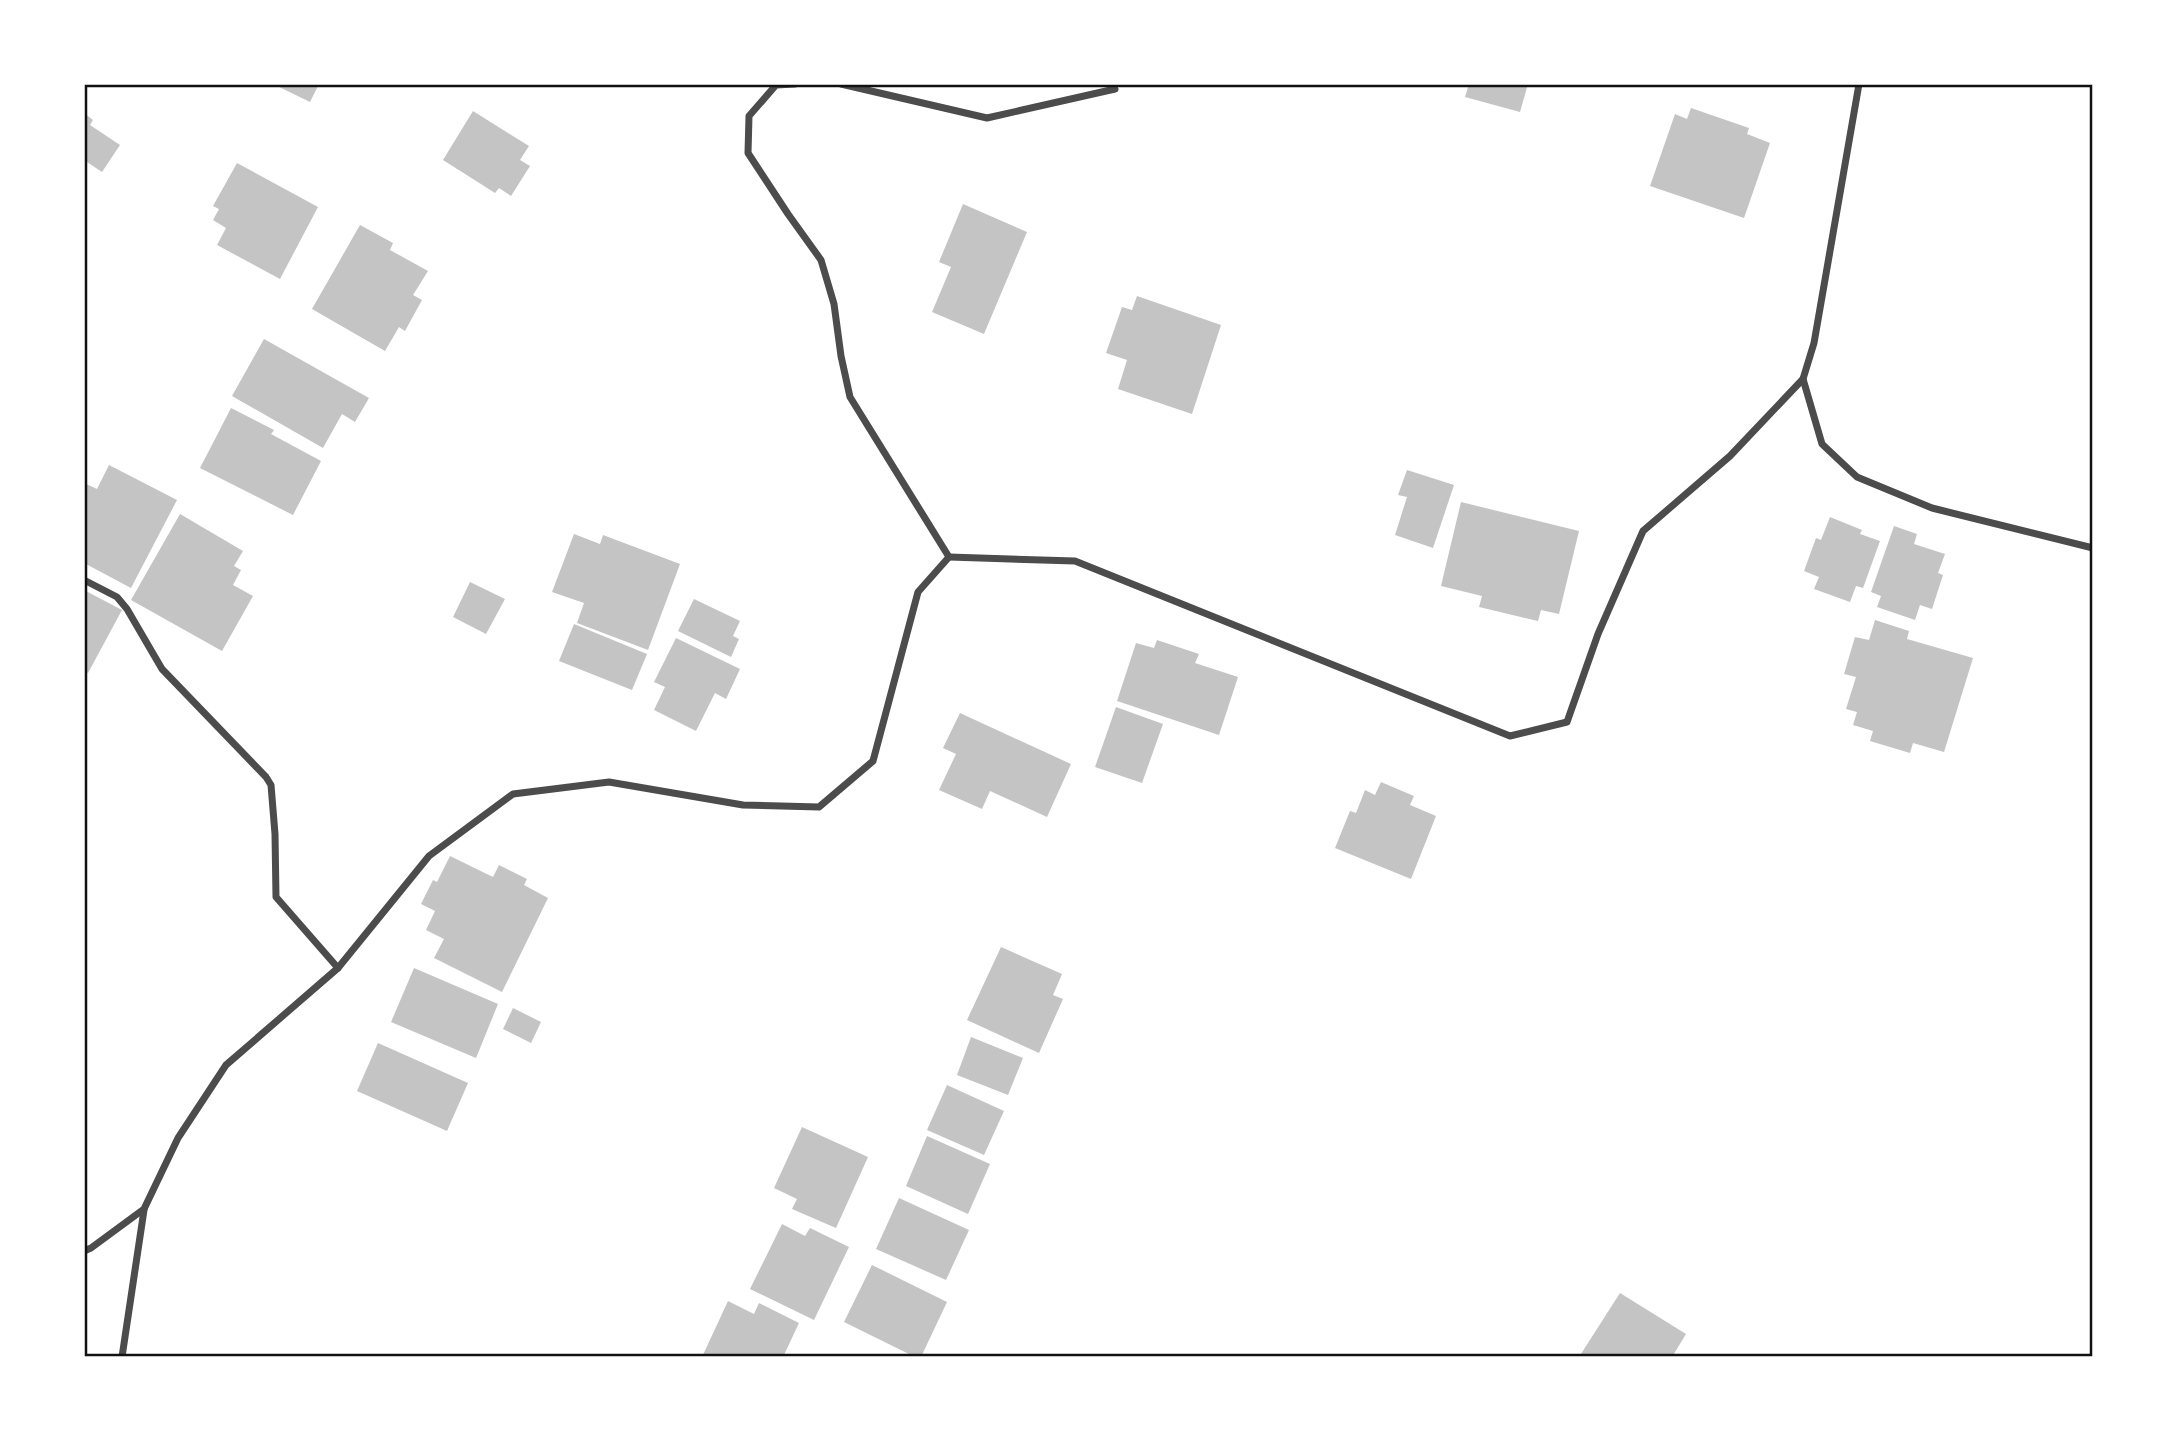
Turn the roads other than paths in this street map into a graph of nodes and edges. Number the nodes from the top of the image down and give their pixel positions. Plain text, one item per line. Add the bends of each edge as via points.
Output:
1 (794, 84) edge
2 (841, 84) edge
3 (1859, 84) edge
4 (1115, 89) dead end
5 (1803, 379) junction
6 (2093, 548) edge
7 (949, 556) junction
8 (84, 580) edge
9 (338, 968) junction
10 (144, 1209) junction
11 (84, 1251) edge
12 (122, 1357) edge

1 - 7 street via 776,85 749,116 748,153 821,260 834,304 850,397
2 - 4 street via 987,118
3 - 5 street via 1814,343
5 - 6 street via 1822,443 1857,477 1932,508
5 - 7 street via 1730,456 1643,531 1598,634 1567,722 1510,736 1075,561
7 - 9 street via 918,592 873,761 819,807 743,805 609,782 513,794 429,856
8 - 9 street via 117,597 162,669 266,777 271,785 276,897
9 - 10 street via 226,1065 178,1138
10 - 11 street
10 - 12 street

